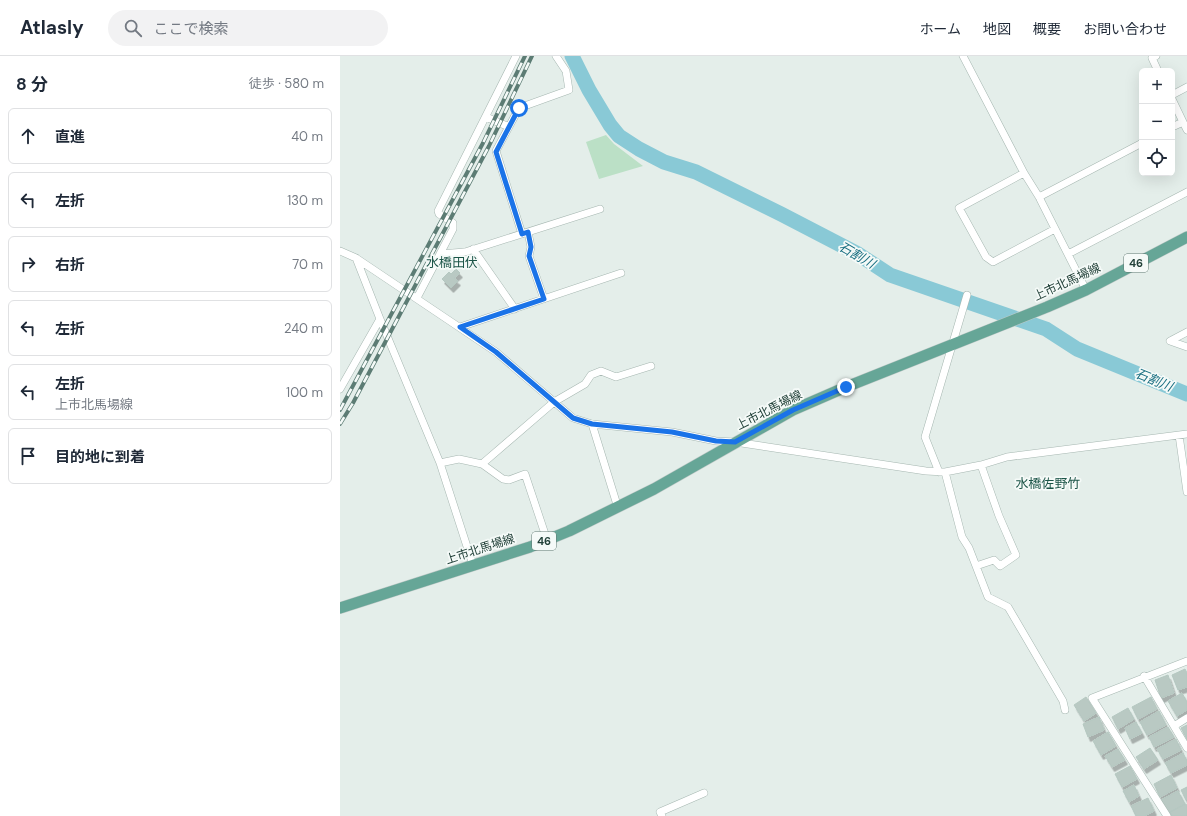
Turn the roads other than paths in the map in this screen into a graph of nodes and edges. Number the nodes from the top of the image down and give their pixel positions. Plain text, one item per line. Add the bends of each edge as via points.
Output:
1 (516, 56) edge
2 (556, 56) edge
3 (963, 56) edge
4 (1156, 56) edge
5 (1157, 68) edge
6 (1187, 87) edge
7 (1175, 93) edge
8 (1174, 104) edge
9 (486, 116) junction
10 (1183, 122) junction
11 (1175, 126) edge
12 (509, 127) junction
13 (1187, 130) edge
14 (1139, 145) edge
15 (1024, 173) junction
16 (1187, 192) edge
17 (1039, 197) junction
18 (600, 208) dead end
19 (1055, 229) junction
20 (525, 233) junction
21 (1187, 237) edge
22 (474, 249) junction
23 (340, 251) edge
24 (440, 254) junction
25 (1068, 254) junction
26 (356, 258) junction
27 (621, 273) dead end
28 (1086, 290) junction
29 (967, 295) dead end
30 (417, 298) junction
31 (544, 299) junction
32 (515, 309) junction
33 (380, 319) junction
34 (460, 327) junction
35 (1187, 332) edge
36 (952, 345) junction
37 (1187, 347) edge
38 (651, 366) dead end
39 (340, 389) edge
40 (554, 402) junction
41 (592, 424) junction
42 (1187, 434) edge
43 (1179, 435) junction
44 (735, 442) junction
45 (440, 463) junction
46 (482, 464) junction
47 (981, 465) junction
48 (942, 472) junction
49 (1187, 492) edge
50 (618, 508) junction
51 (547, 540) junction
52 (474, 565) junction
53 (976, 566) junction
54 (340, 608) edge
55 (1187, 661) edge
56 (1144, 676) junction
57 (1065, 710) dead end
58 (1187, 718) edge
59 (1174, 726) junction
60 (1187, 748) edge
61 (704, 793) dead end
62 (662, 816) edge
63 (1167, 816) edge

1 - 9 street
2 - 12 street via 566,71 569,90 519,108
3 - 15 street
4 - 5 street via 1152,58
6 - 7 street
8 - 10 street
9 - 12 street
9 - 24 street via 438,211 453,223 453,229
10 - 11 street
10 - 13 street
12 - 20 street via 496,152
14 - 17 street
15 - 17 street
15 - 19 street via 959,208 986,257 993,262
16 - 25 street
17 - 19 street
18 - 20 street
19 - 25 street
20 - 22 street
20 - 31 street via 531,247 529,256
21 - 28 main road, 上市北馬場線 / 46
22 - 24 street
22 - 32 street
23 - 26 street
24 - 30 street
25 - 28 street
26 - 30 street
26 - 33 street
27 - 31 street
28 - 36 main road, 上市北馬場線 / 46
29 - 36 street
30 - 34 street
31 - 32 street
32 - 34 street
33 - 39 street
33 - 45 street
34 - 40 street via 496,352
35 - 37 street via 1170,341
36 - 44 main road, 上市北馬場線 / 46 via 793,410
36 - 48 street via 925,437
38 - 40 street via 616,377 601,371 591,376 585,384
40 - 41 street via 573,418
40 - 46 street
41 - 44 street via 672,432
41 - 50 street
42 - 43 street
43 - 47 street via 1007,457
43 - 49 street
44 - 48 street
44 - 50 main road, 上市北馬場線 / 46
45 - 46 street via 459,459
45 - 52 street
46 - 51 street via 503,479 509,480 525,474
47 - 48 street
47 - 53 street via 1016,555 1000,566 994,560
48 - 53 street via 962,537
50 - 51 main road, 上市北馬場線 / 46
51 - 52 main road, 上市北馬場線 / 46
52 - 54 main road, 上市北馬場線 / 46
53 - 57 street via 988,597 1008,607 1063,701
55 - 56 street
56 - 59 street
56 - 63 street via 1092,698
58 - 59 street
59 - 60 street
61 - 62 street via 660,812

